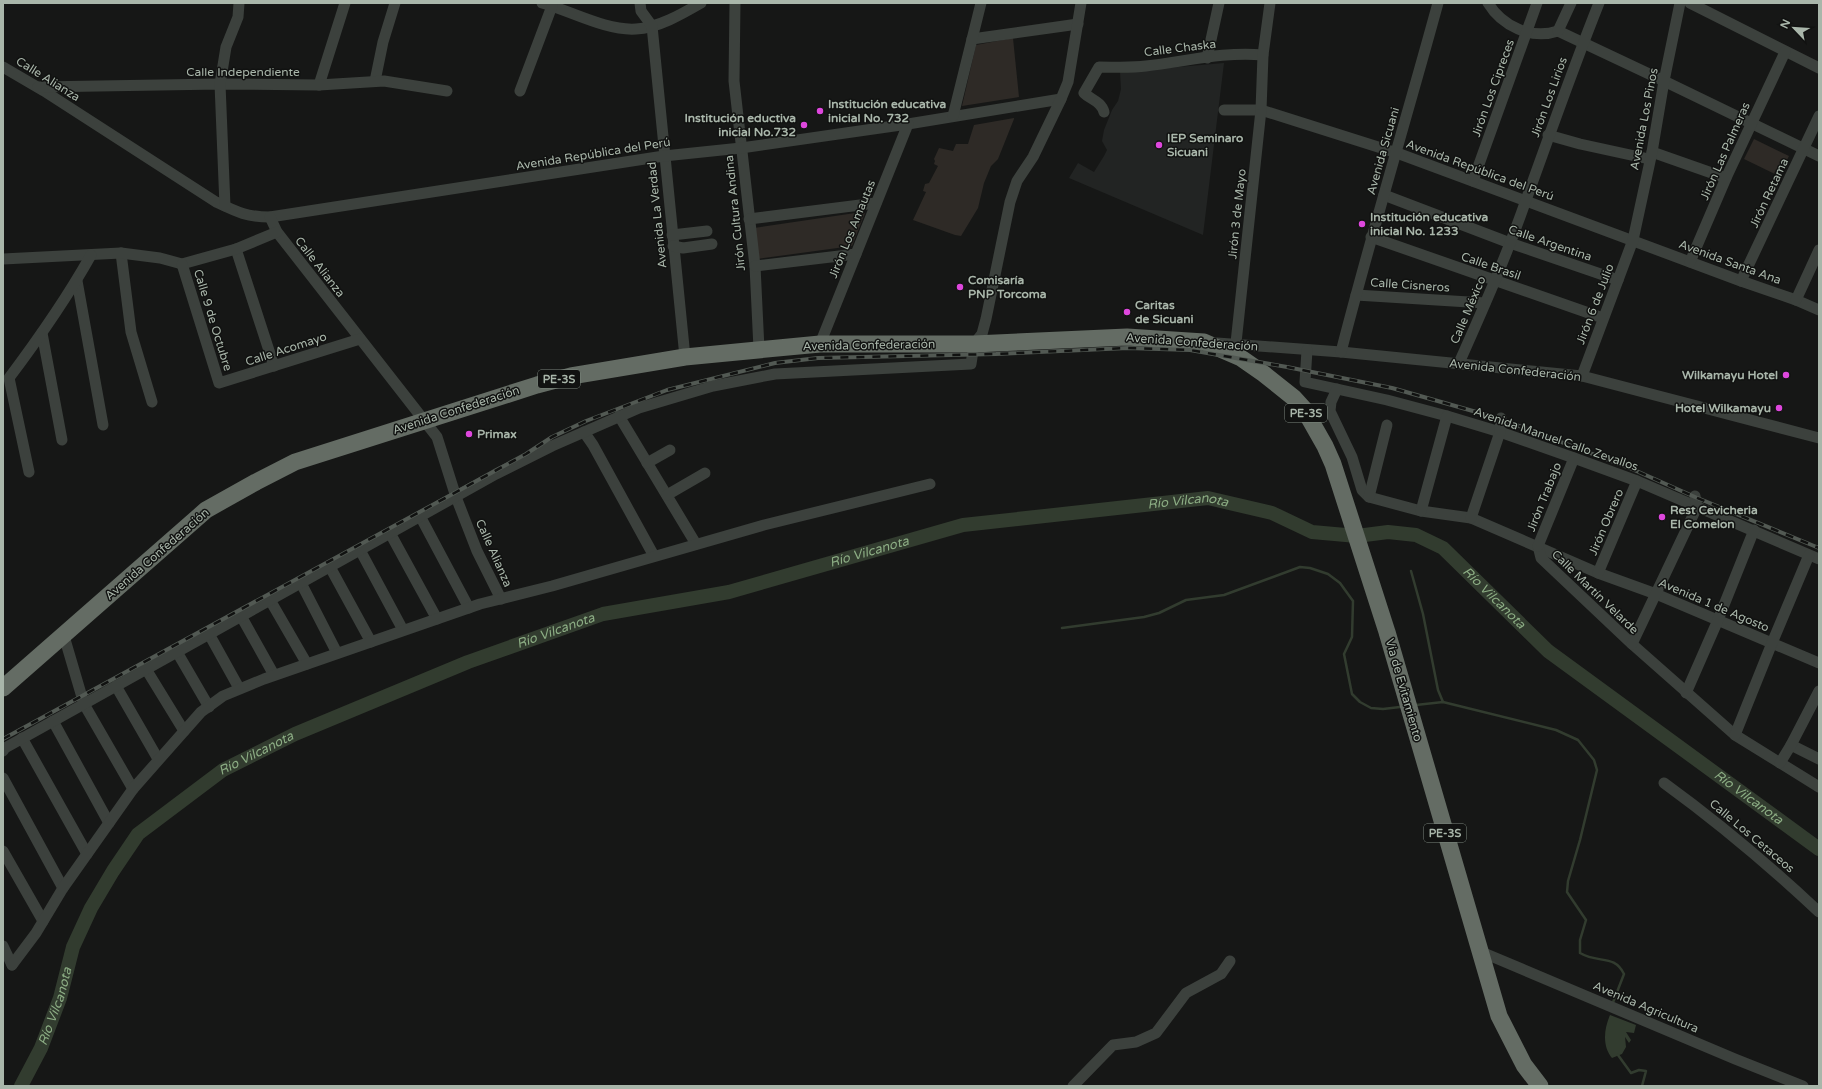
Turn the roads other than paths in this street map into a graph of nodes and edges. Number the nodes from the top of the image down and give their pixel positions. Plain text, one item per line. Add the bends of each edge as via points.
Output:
1 (239, 3) edge
2 (345, 3) edge
3 (395, 3) edge
4 (640, 3) edge
5 (701, 3) edge
6 (735, 3) edge
7 (980, 3) edge
8 (1081, 3) edge
9 (1219, 3) edge
10 (1270, 3) edge
11 (1438, 3) edge
12 (1488, 3) edge
13 (1537, 3) edge
14 (1571, 3) edge
15 (1599, 3) edge
16 (1680, 3) edge
17 (1690, 3) edge
18 (547, 4) edge
19 (1078, 24) junction
20 (652, 26) junction
21 (1558, 31) junction
22 (1527, 32) junction
23 (972, 39) junction
24 (1583, 43) junction
25 (1785, 52) junction
26 (1263, 55) junction
27 (1207, 58) junction
28 (3, 67) edge
29 (1819, 68) edge
30 (376, 81) junction
31 (1664, 81) junction
32 (220, 84) junction
33 (319, 85) junction
34 (38, 87) junction
35 (447, 91) dead end
36 (520, 91) dead end
37 (1062, 99) junction
38 (1224, 110) dead end
39 (1261, 110) junction
40 (1104, 112) dead end
41 (953, 116) junction
42 (1819, 116) edge
43 (1752, 123) junction
44 (908, 124) junction
45 (1548, 135) junction
46 (741, 148) junction
47 (1804, 149) junction
48 (1397, 153) junction
49 (664, 156) junction
50 (1651, 156) junction
51 (1819, 156) edge
52 (1726, 178) junction
53 (1473, 181) junction
54 (1384, 195) junction
55 (1526, 201) junction
56 (876, 203) junction
57 (225, 206) junction
58 (270, 216) junction
59 (749, 219) junction
60 (707, 231) dead end
61 (277, 232) junction
62 (1371, 237) junction
63 (1633, 240) junction
64 (673, 241) junction
65 (1510, 243) junction
66 (712, 244) dead end
67 (236, 249) junction
68 (1819, 250) edge
69 (121, 253) junction
70 (856, 254) junction
71 (91, 255) junction
72 (3, 259) edge
73 (1690, 262) junction
74 (182, 264) junction
75 (754, 266) junction
76 (1618, 280) junction
77 (77, 281) junction
78 (1495, 281) junction
79 (1741, 281) junction
80 (1356, 295) junction
81 (1796, 300) junction
82 (1485, 303) junction
83 (1819, 310) edge
84 (1603, 318) junction
85 (42, 334) junction
86 (360, 339) junction
87 (1204, 342) joint
88 (820, 344) junction
89 (974, 344) junction
90 (759, 349) junction
91 (1235, 350) junction
92 (1308, 350) junction
93 (1341, 352) junction
94 (685, 357) junction
95 (1459, 363) junction
96 (274, 366) junction
97 (1582, 376) junction
98 (1305, 382) junction
99 (219, 383) joint
100 (1337, 389) junction
101 (1294, 398) junction
102 (152, 402) dead end
103 (619, 416) junction
104 (1447, 416) junction
105 (1501, 418) dead end
106 (425, 421) junction
107 (103, 425) dead end
108 (1387, 425) dead end
109 (584, 432) junction
110 (1500, 432) junction
111 (1819, 438) edge
112 (62, 440) dead end
113 (670, 450) dead end
114 (1574, 458) junction
115 (647, 463) junction
116 (29, 472) dead end
117 (705, 473) dead end
118 (1637, 481) junction
119 (930, 484) dead end
120 (666, 496) junction
121 (456, 497) junction
122 (1369, 497) junction
123 (1696, 501) junction
124 (1421, 511) junction
125 (420, 516) junction
126 (1471, 518) junction
127 (1754, 530) junction
128 (390, 533) junction
129 (696, 544) junction
130 (1538, 546) junction
131 (360, 550) junction
132 (654, 556) junction
133 (1814, 557) edge
134 (330, 567) junction
135 (1598, 574) junction
136 (300, 583) junction
137 (1656, 594) junction
138 (501, 599) junction
139 (270, 600) junction
140 (469, 608) junction
141 (241, 616) junction
142 (437, 619) junction
143 (1718, 620) junction
144 (403, 630) junction
145 (209, 634) junction
146 (64, 636) junction
147 (370, 642) junction
148 (1772, 643) junction
149 (1632, 644) junction
150 (177, 652) junction
151 (337, 653) junction
152 (1819, 663) edge
153 (307, 664) junction
154 (146, 669) junction
155 (274, 675) junction
156 (116, 686) junction
157 (3, 688) edge
158 (240, 688) junction
159 (1819, 691) edge
160 (1686, 693) junction
161 (84, 704) junction
162 (209, 707) junction
163 (1815, 709) edge
164 (52, 721) junction
165 (184, 731) junction
166 (1735, 735) junction
167 (22, 738) junction
168 (1792, 745) junction
169 (3, 751) edge
170 (158, 759) junction
171 (1819, 759) edge
172 (1780, 763) junction
173 (3, 778) edge
174 (1664, 783) dead end
175 (1819, 787) edge
176 (133, 789) junction
177 (109, 823) junction
178 (3, 851) edge
179 (87, 854) junction
180 (64, 888) junction
181 (1819, 912) edge
182 (43, 921) junction
183 (3, 946) edge
184 (1479, 951) junction
185 (1230, 960) dead end
186 (1073, 1086) edge
187 (1540, 1086) edge
188 (1803, 1086) edge

1 - 32 street via 238,17 226,47
2 - 33 street
3 - 30 street via 383,42
4 - 20 street, Avenida La Verdad via 641,11
5 - 20 street
6 - 46 street, Jirón Cultura Andina via 734,81
7 - 23 street
8 - 19 street
9 - 27 street
10 - 26 street, Jirón 3 de Mayo
11 - 48 street, Avenida Sicuani
12 - 22 street via 1500,19
13 - 22 street, Jirón Los Cipreces
14 - 21 street
15 - 24 street, Jirón Los Lirios
16 - 31 street, Avenida Los Pinos
17 - 25 street
18 - 20 street via 625,29 637,30
18 - 36 street
19 - 23 street
19 - 37 street via 1068,82
20 - 49 street, Avenida La Verdad
21 - 22 street via 1540,35
21 - 24 street
22 - 53 street, Jirón Los Cipreces
23 - 41 street
24 - 31 street
24 - 45 street, Jirón Los Lirios
25 - 29 street
25 - 43 street, Jirón Las Palmeras
26 - 27 street, Calle Chaska
26 - 39 street, Jirón 3 de Mayo
27 - 40 street, Calle Chaska via 1145,66 1099,67 1084,93 1098,102
28 - 34 street, Calle Alianza
30 - 33 street, Calle Independiente
30 - 35 street, Calle Independiente via 384,80
31 - 43 street
31 - 50 street, Avenida Los Pinos
32 - 33 street, Calle Independiente
32 - 34 street, Calle Independiente
32 - 57 street
34 - 57 street, Calle Alianza
37 - 41 street, Avenida República del Perú
37 - 89 street via 1033,157 1017,181 1010,202 982,334
38 - 39 street, Avenida República del Perú
39 - 48 street, Avenida República del Perú
39 - 91 street, Jirón 3 de Mayo
41 - 44 street, Avenida República del Perú
42 - 47 street, Jirón Retama
43 - 47 street
43 - 52 street, Jirón Las Palmeras
44 - 46 street, Avenida República del Perú
44 - 56 street, Jirón Los Amautas
45 - 50 street via 1580,144
45 - 55 street, Jirón Los Lirios
46 - 49 street, Avenida República del Perú
46 - 59 street, Jirón Cultura Andina
47 - 51 street
47 - 79 street, Jirón Retama
48 - 53 street, Avenida República del Perú
48 - 54 street, Avenida Sicuani
49 - 58 street, Avenida República del Perú
49 - 64 street, Avenida La Verdad
50 - 52 street
50 - 63 street, Avenida Los Pinos
52 - 73 street, Jirón Las Palmeras
53 - 55 street, Avenida República del Perú
54 - 62 street, Avenida Sicuani
54 - 65 street, Calle Argentina
55 - 63 street, Avenida República del Perú
55 - 65 street, Calle México
56 - 59 street
56 - 70 street, Jirón Los Amautas
57 - 58 street, Calle Alianza via 254,217
58 - 61 street, Calle Alianza
59 - 75 street, Jirón Cultura Andina
60 - 64 street
61 - 67 street
61 - 86 street, Calle Alianza
62 - 78 street, Calle Brasil
62 - 80 street, Avenida Sicuani
63 - 73 street, Avenida Santa Ana
63 - 76 street, Jirón 6 de Julio
64 - 66 street via 683,248
64 - 94 street, Avenida La Verdad
65 - 76 street, Calle Argentina
65 - 78 street, Calle México
67 - 74 street
67 - 96 street
68 - 81 street
69 - 71 street
69 - 74 street via 160,258
69 - 102 street via 130,332
70 - 75 street
70 - 88 street, Jirón Los Amautas
71 - 72 street
71 - 77 street
73 - 79 street, Avenida Santa Ana
74 - 99 street, Calle 9 de Octubre
75 - 90 street, Jirón Cultura Andina
76 - 84 street, Jirón 6 de Julio
77 - 85 street
77 - 107 street
78 - 82 street, Calle México
78 - 84 street, Calle Brasil
79 - 81 street, Avenida Santa Ana
80 - 82 street, Calle Cisneros
80 - 93 street, Avenida Sicuani
81 - 83 street, Avenida Santa Ana
82 - 95 street, Calle México
84 - 97 street, Jirón 6 de Julio
85 - 112 street
85 - 116 street via 9,378
86 - 96 street, Calle Acomayo
86 - 106 street, Calle Alianza
87 - 89 highway, Avenida Confederación / PE-3S via 1127,337
87 - 91 highway, Vía de Evitamiento / PE-3S
88 - 89 highway, Avenida Confederación / PE-3S
88 - 90 highway, Avenida Confederación / PE-3S
89 - 103 street via 971,364 775,374 713,386
90 - 94 highway, Avenida Confederación / PE-3S
91 - 92 street, Avenida Confederación
91 - 101 highway, Vía de Evitamiento / PE-3S
92 - 93 street, Avenida Confederación
92 - 98 street
93 - 95 street, Avenida Confederación
94 - 106 highway, Avenida Confederación / PE-3S via 571,376 502,394
95 - 97 street, Avenida Confederación
96 - 99 street, Calle Acomayo
97 - 111 street, Avenida Confederación
98 - 100 street, Avenida Manuel Callo Zevallos
98 - 101 street
100 - 104 street, Avenida Manuel Callo Zevallos
100 - 122 street via 1330,411 1355,464 1362,490
101 - 184 highway, Vía de Evitamiento / PE-3S via 1304,409 1324,446 1341,490 1394,655
103 - 109 street
103 - 115 street
104 - 110 street, Avenida Manuel Callo Zevallos
104 - 124 street
105 - 110 street
106 - 121 street, Calle Alianza via 437,437
106 - 146 highway, Avenida Confederación / PE-3S via 296,462 206,510
108 - 122 street
109 - 121 street via 496,474
109 - 132 street
110 - 114 street, Avenida Manuel Callo Zevallos
110 - 126 street
113 - 115 street
114 - 118 street, Avenida Manuel Callo Zevallos
114 - 130 street, Jirón Trabajo
115 - 120 street
117 - 120 street
118 - 123 street, Avenida Manuel Callo Zevallos
118 - 135 street, Jirón Obrero
119 - 129 street
120 - 129 street
121 - 125 street
121 - 138 street, Calle Alianza via 477,551
122 - 124 street, Calle Martín Velarde
123 - 127 street, Avenida Manuel Callo Zevallos
123 - 137 street
124 - 126 street, Calle Martín Velarde
125 - 128 street
125 - 140 street
126 - 130 street, Calle Martín Velarde
127 - 133 street, Avenida Manuel Callo Zevallos
127 - 143 street
128 - 131 street
128 - 142 street
129 - 132 street
130 - 135 street, Avenida 1 de Agosto
130 - 149 street, Calle Martín Velarde via 1541,558
131 - 134 street
131 - 144 street
132 - 138 street
133 - 148 street
134 - 136 street
134 - 147 street
135 - 137 street, Avenida 1 de Agosto
136 - 139 street
136 - 151 street
137 - 143 street, Avenida 1 de Agosto
137 - 149 street
138 - 140 street
139 - 141 street
139 - 153 street
140 - 142 street
141 - 145 street
141 - 155 street
142 - 144 street
143 - 148 street, Avenida 1 de Agosto
143 - 160 street
144 - 147 street
145 - 150 street
145 - 158 street
146 - 157 highway, Avenida Confederación / PE-3S
146 - 161 street
147 - 151 street
148 - 152 street, Avenida 1 de Agosto
148 - 166 street
149 - 160 street, Calle Martín Velarde
150 - 154 street
150 - 162 street
151 - 153 street
153 - 155 street
154 - 156 street
154 - 165 street
155 - 158 street
156 - 161 street
156 - 170 street
158 - 162 street via 223,696
159 - 163 street
160 - 166 street, Calle Martín Velarde
161 - 164 street
161 - 176 street
162 - 165 street
163 - 168 street
164 - 167 street
164 - 177 street
165 - 170 street
166 - 172 street, Calle Martín Velarde
167 - 169 street
167 - 179 street
168 - 171 street
168 - 172 street
170 - 176 street
172 - 175 street, Calle Martín Velarde
173 - 180 street
174 - 181 street, Calle Los Cetaceos via 1708,815 1778,873
176 - 177 street
177 - 179 street
178 - 182 street
179 - 180 street
180 - 182 street
182 - 183 street via 12,965
184 - 187 highway, Vía de Evitamiento / PE-3S via 1499,1016 1524,1065
184 - 188 street, Avenida Agricultura
185 - 186 street via 1221,974 1186,993 1156,1033 1136,1042 1113,1045

